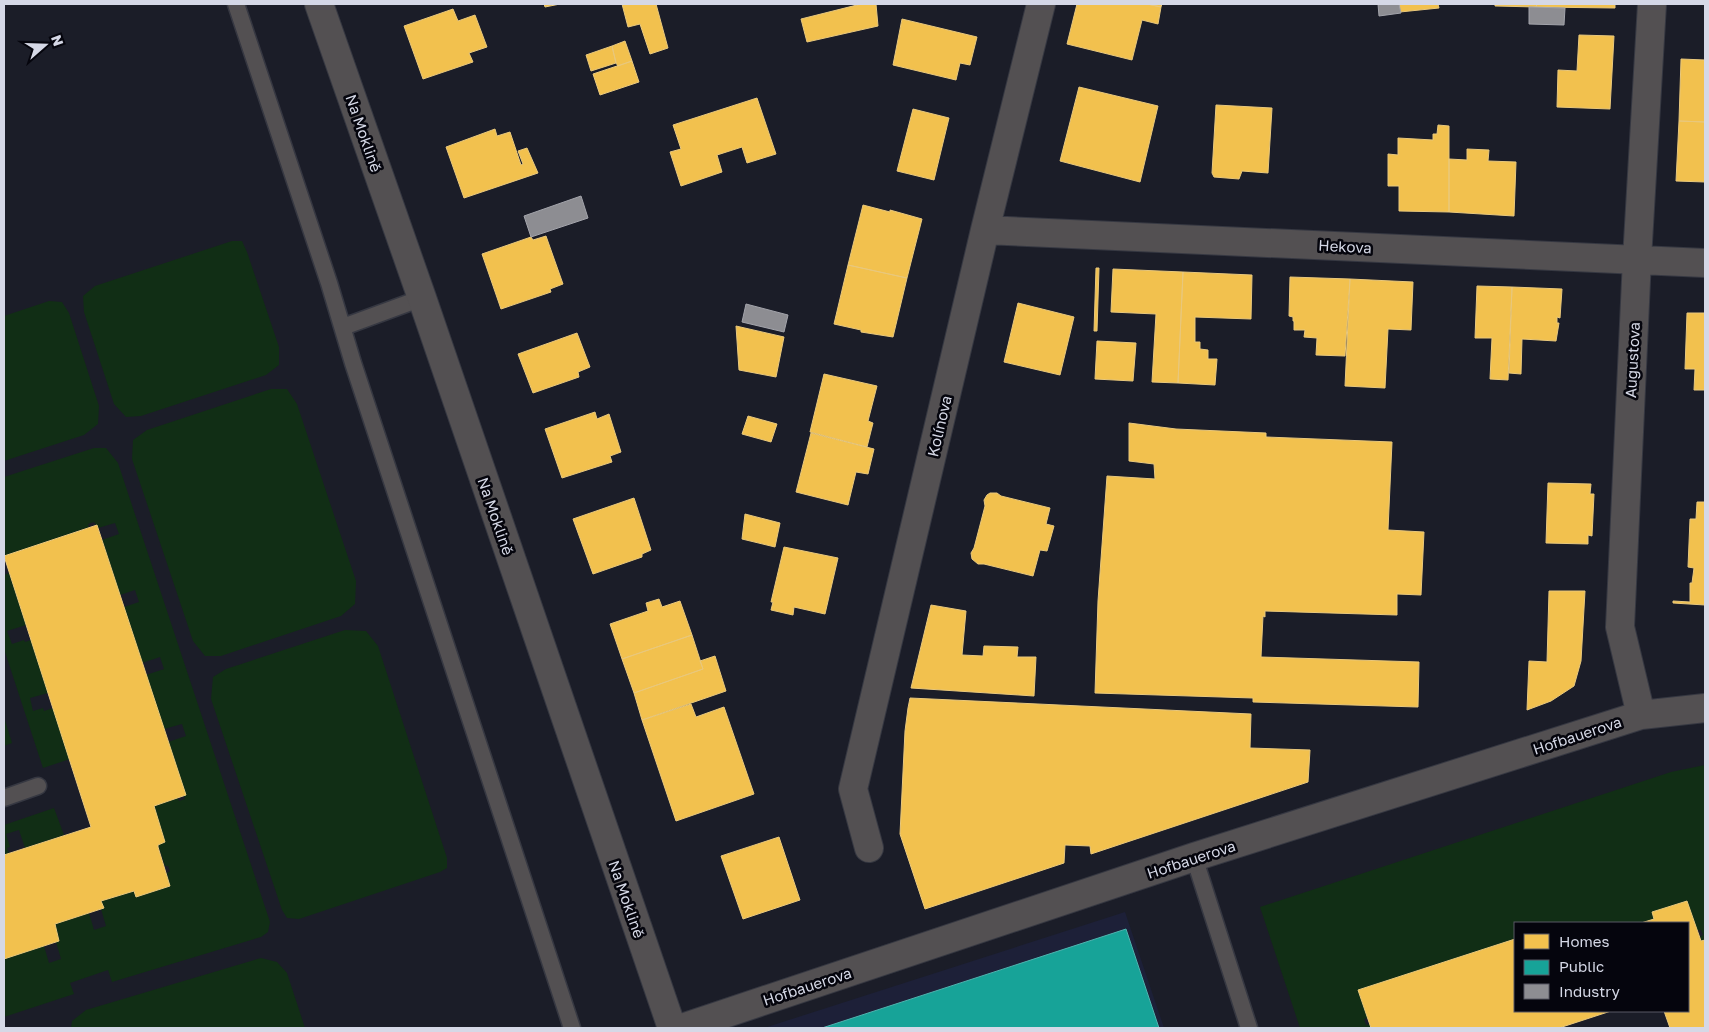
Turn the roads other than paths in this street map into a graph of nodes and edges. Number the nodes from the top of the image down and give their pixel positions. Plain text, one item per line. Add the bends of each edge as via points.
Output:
1 (236, 4) edge
2 (319, 4) edge
3 (1041, 4) edge
4 (1652, 4) edge
5 (985, 230) junction
6 (1636, 259) junction
7 (1705, 263) edge
8 (422, 298) junction
9 (343, 327) junction
10 (1705, 708) edge
11 (1641, 715) junction
12 (38, 786) dead end
13 (4, 798) edge
14 (869, 848) dead end
15 (1194, 857) junction
16 (572, 1028) edge
17 (672, 1028) edge
18 (682, 1028) edge
19 (1249, 1028) edge

1 - 9 lane
2 - 8 street, Na Moklině
3 - 5 street, Kolínova
4 - 6 street, Augustova
5 - 6 street, Hekova
5 - 14 street, Kolínova via 853,789
6 - 7 street, Hekova
6 - 11 street, Augustova via 1620,627
8 - 9 lane
8 - 17 street, Na Moklině
9 - 16 lane
10 - 11 street, Hofbauerova
11 - 15 street, Hofbauerova
12 - 13 lane
15 - 18 street, Hofbauerova
15 - 19 lane

